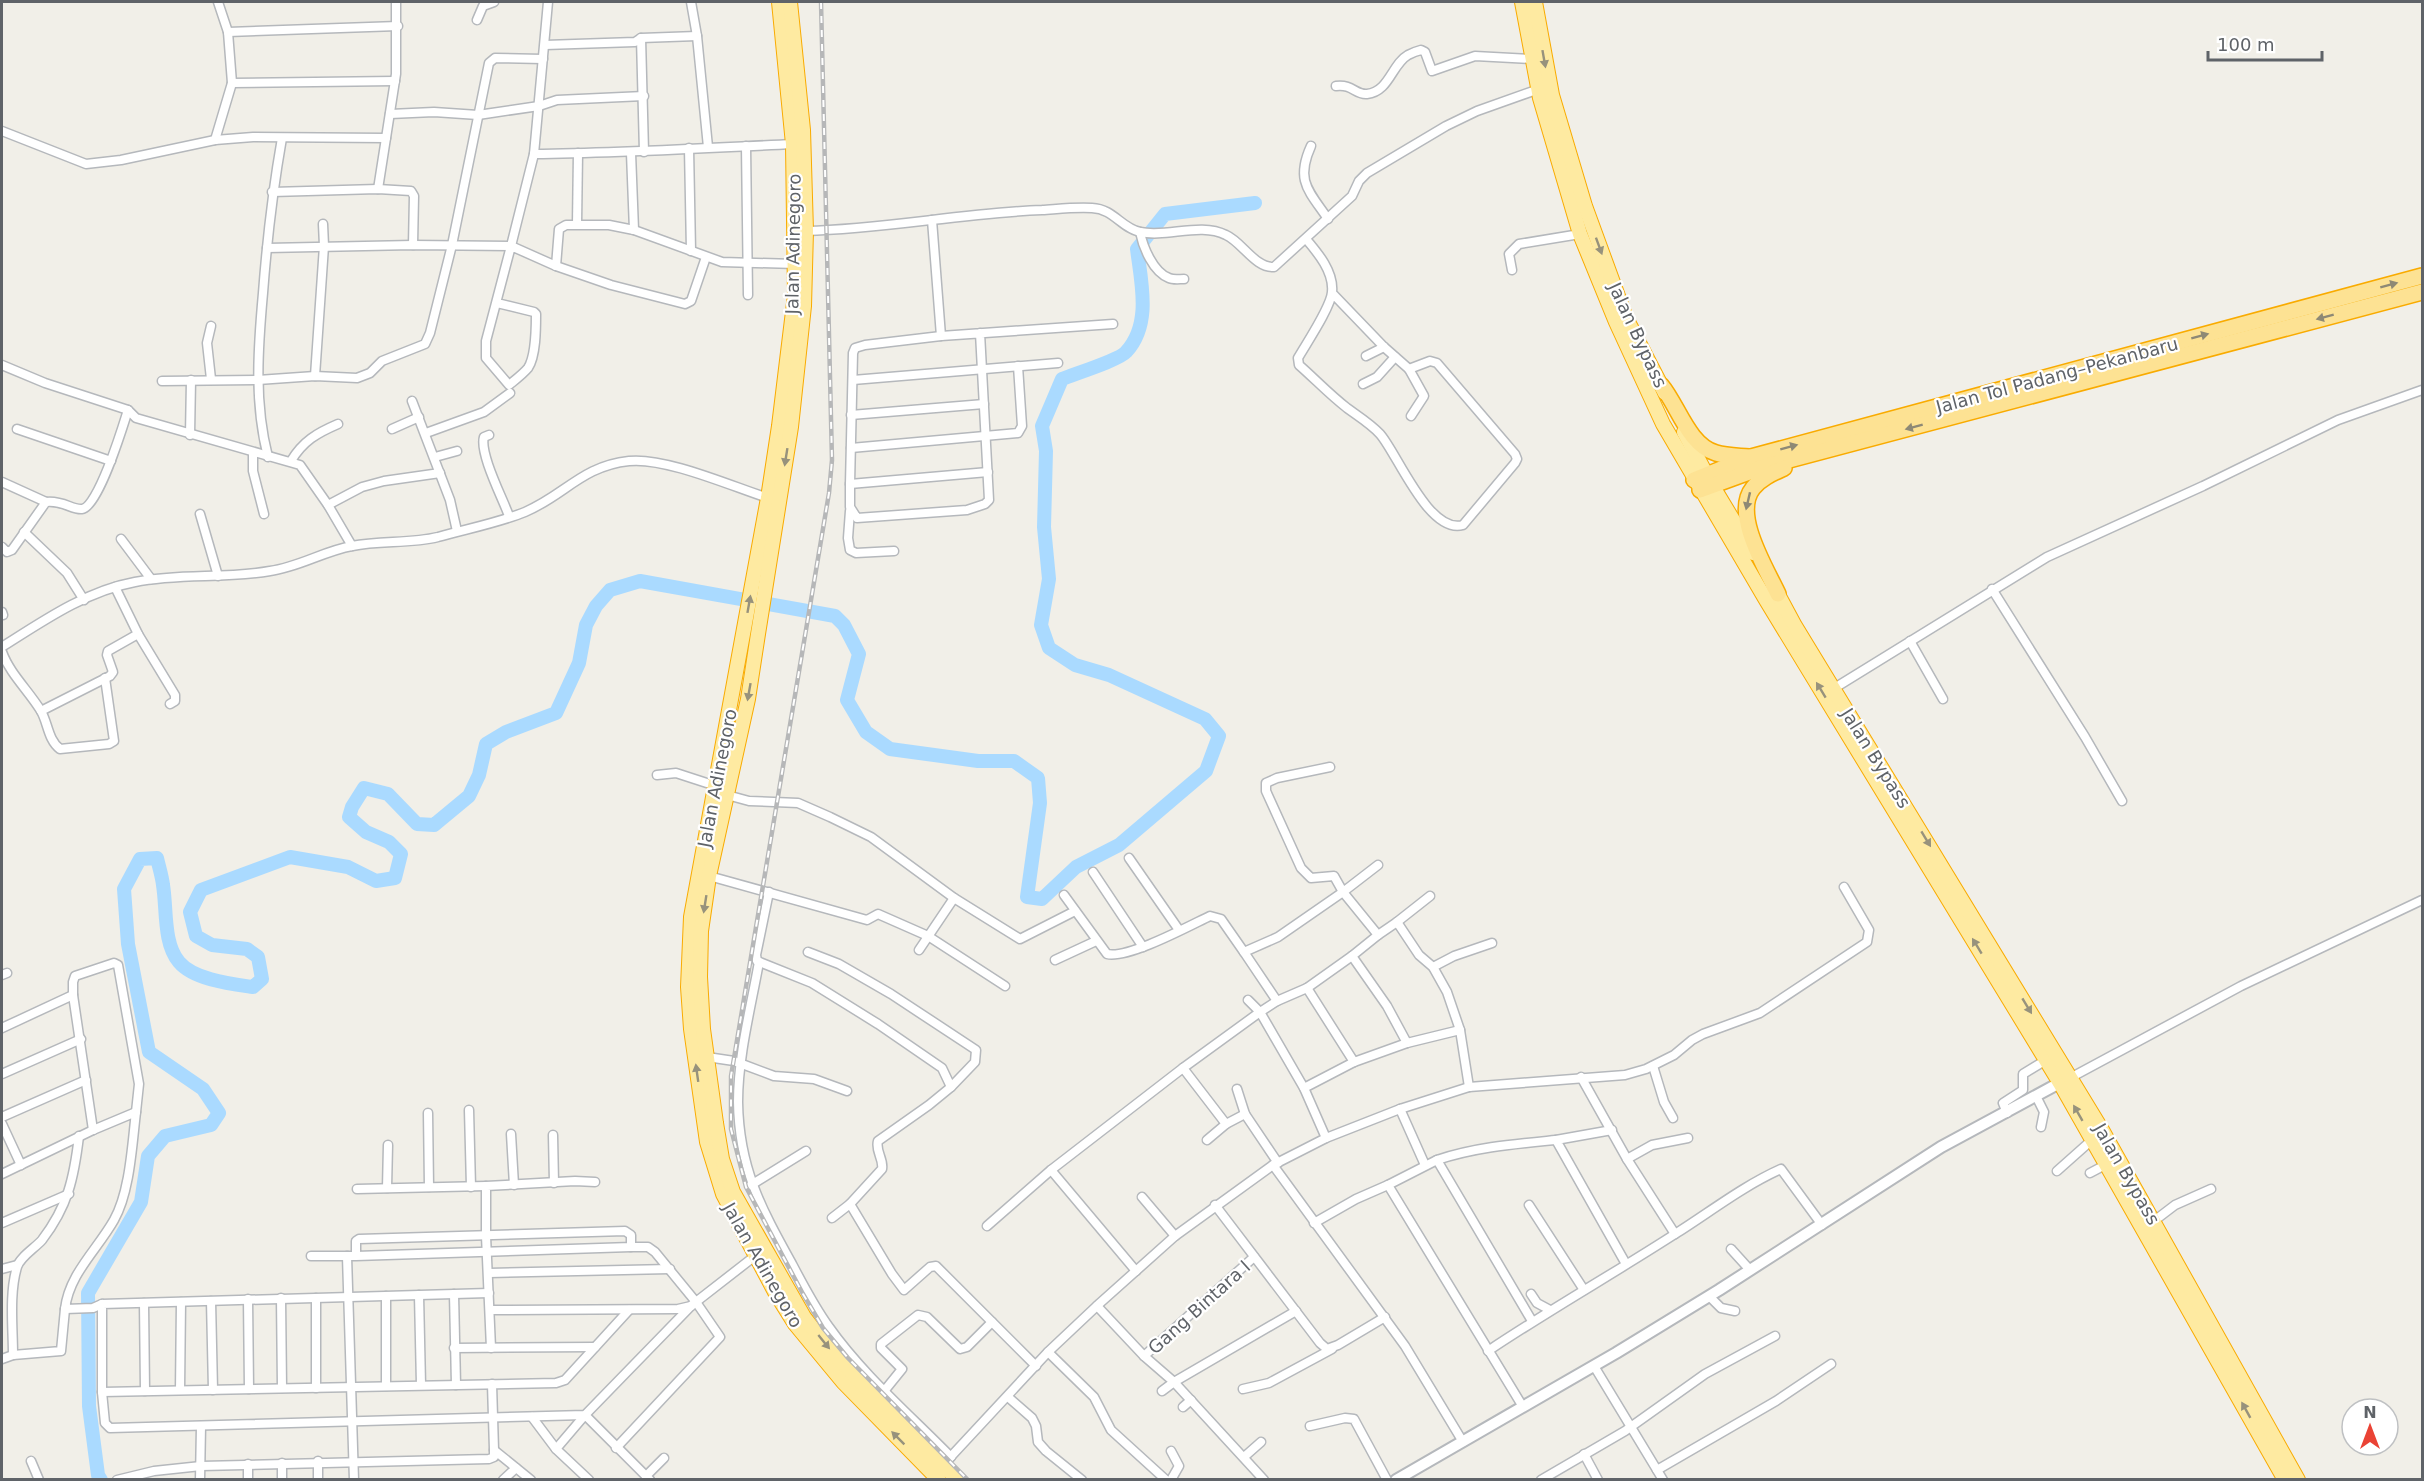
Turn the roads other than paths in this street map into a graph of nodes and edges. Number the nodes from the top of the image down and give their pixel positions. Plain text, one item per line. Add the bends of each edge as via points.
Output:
1 (218, 2) edge
2 (396, 2) edge
3 (494, 2) edge
4 (548, 2) edge
5 (691, 2) edge
6 (779, 2) edge
7 (790, 2) edge
8 (1522, 2) edge
9 (1535, 2) edge
10 (477, 21) dead end
11 (398, 26) junction
12 (228, 32) junction
13 (697, 36) junction
14 (641, 39) junction
15 (545, 45) junction
16 (543, 59) junction
17 (1532, 59) junction
18 (395, 81) junction
19 (232, 83) junction
20 (1336, 87) dead end
21 (1539, 89) junction
22 (644, 96) junction
23 (539, 106) junction
24 (390, 114) junction
25 (478, 115) junction
26 (2, 131) edge
27 (282, 138) junction
28 (386, 138) junction
29 (215, 140) junction
30 (793, 144) junction
31 (746, 146) junction
32 (1311, 146) dead end
33 (708, 147) junction
34 (688, 148) junction
35 (644, 152) junction
36 (578, 153) junction
37 (631, 153) junction
38 (534, 154) junction
39 (378, 189) junction
40 (272, 192) junction
41 (1328, 219) junction
42 (932, 220) junction
43 (323, 224) dead end
44 (577, 224) junction
45 (634, 230) junction
46 (806, 231) junction
47 (1143, 234) junction
48 (1580, 234) junction
49 (1306, 239) junction
50 (413, 245) junction
51 (452, 245) junction
52 (324, 246) junction
53 (511, 246) junction
54 (267, 248) junction
55 (691, 251) junction
56 (706, 257) junction
57 (748, 263) junction
58 (796, 264) junction
59 (556, 266) junction
60 (1512, 270) dead end
61 (2422, 276) edge
62 (1184, 279) dead end
63 (2422, 291) edge
64 (1333, 294) junction
65 (748, 295) dead end
66 (497, 303) junction
67 (1113, 324) dead end
68 (211, 326) dead end
69 (980, 333) junction
70 (941, 336) junction
71 (1384, 347) junction
72 (1365, 356) dead end
73 (1395, 357) junction
74 (1058, 363) dead end
75 (2, 365) edge
76 (1018, 366) junction
77 (982, 369) junction
78 (1409, 369) junction
79 (315, 376) junction
80 (192, 380) junction
81 (211, 380) junction
82 (258, 380) junction
83 (853, 380) junction
84 (162, 381) dead end
85 (1363, 384) dead end
86 (1661, 385) junction
87 (2422, 390) edge
88 (510, 393) dead end
89 (412, 401) dead end
90 (984, 404) junction
91 (128, 410) junction
92 (851, 415) junction
93 (1411, 416) dead end
94 (419, 417) junction
95 (338, 424) dead end
96 (785, 427) junction
97 (17, 429) dead end
98 (392, 429) dead end
99 (426, 433) junction
100 (190, 435) junction
101 (489, 435) dead end
102 (986, 436) junction
103 (851, 448) junction
104 (457, 450) dead end
105 (254, 453) junction
106 (1808, 455) junction
107 (268, 457) junction
108 (435, 457) junction
109 (1751, 458) junction
110 (111, 461) junction
111 (291, 461) junction
112 (988, 472) junction
113 (440, 473) junction
114 (2, 482) edge
115 (1703, 482) junction
116 (850, 484) junction
117 (768, 498) junction
118 (46, 502) junction
119 (328, 505) junction
120 (850, 507) junction
121 (200, 514) dead end
122 (264, 514) dead end
123 (509, 516) junction
124 (457, 531) junction
125 (24, 532) junction
126 (122, 539) dead end
127 (352, 546) junction
128 (2, 547) edge
129 (894, 551) dead end
130 (218, 576) junction
131 (761, 577) junction
132 (151, 579) junction
133 (115, 587) junction
134 (1992, 589) junction
135 (1778, 594) junction
136 (84, 600) junction
137 (138, 634) junction
138 (1910, 641) junction
139 (2, 647) edge
140 (2, 652) edge
141 (105, 678) junction
142 (1833, 689) junction
143 (1943, 699) dead end
144 (170, 704) dead end
145 (41, 711) junction
146 (1865, 752) junction
147 (1330, 767) dead end
148 (657, 775) dead end
149 (721, 791) junction
150 (2122, 801) dead end
151 (709, 849) junction
152 (1129, 858) dead end
153 (1378, 865) dead end
154 (1094, 872) dead end
155 (710, 876) junction
156 (1844, 887) dead end
157 (769, 892) junction
158 (1343, 892) junction
159 (1064, 895) dead end
160 (1430, 896) dead end
161 (954, 898) junction
162 (2422, 900) edge
163 (1075, 911) junction
164 (1397, 922) junction
165 (1179, 930) junction
166 (1378, 935) junction
167 (928, 936) junction
168 (1096, 941) junction
169 (1492, 943) dead end
170 (1143, 947) junction
171 (919, 950) dead end
172 (808, 952) dead end
173 (1244, 952) junction
174 (1352, 956) junction
175 (1055, 960) dead end
176 (759, 962) junction
177 (1433, 967) junction
178 (1005, 986) dead end
179 (1307, 988) junction
180 (73, 995) junction
181 (1248, 1000) dead end
182 (1277, 1001) junction
183 (1260, 1012) junction
184 (2, 1028) edge
185 (1460, 1030) junction
186 (81, 1039) junction
187 (1407, 1043) junction
188 (707, 1057) junction
189 (2046, 1060) junction
190 (1353, 1062) junction
191 (742, 1063) junction
192 (1653, 1066) junction
193 (1183, 1068) junction
194 (2, 1074) edge
195 (1581, 1077) junction
196 (86, 1080) junction
197 (2065, 1080) junction
198 (951, 1087) junction
199 (1469, 1087) junction
200 (1304, 1088) junction
201 (1237, 1089) dead end
202 (847, 1091) dead end
203 (2036, 1096) junction
204 (1400, 1109) junction
205 (469, 1110) dead end
206 (136, 1112) junction
207 (428, 1113) dead end
208 (2007, 1113) junction
209 (1245, 1114) junction
210 (2, 1117) edge
211 (1673, 1118) dead end
212 (2, 1124) edge
213 (1227, 1124) junction
214 (2041, 1127) dead end
215 (93, 1130) junction
216 (1612, 1130) junction
217 (512, 1134) dead end
218 (553, 1135) dead end
219 (79, 1136) junction
220 (1326, 1138) junction
221 (1688, 1138) dead end
222 (2093, 1139) junction
223 (1207, 1140) dead end
224 (1556, 1140) junction
225 (388, 1144) dead end
226 (806, 1151) dead end
227 (1628, 1158) junction
228 (1437, 1160) junction
229 (1275, 1164) junction
230 (2107, 1164) junction
231 (21, 1165) junction
232 (1425, 1165) junction
233 (1051, 1170) junction
234 (2057, 1172) dead end
235 (2090, 1173) dead end
236 (2, 1174) edge
237 (595, 1182) dead end
238 (554, 1183) junction
239 (514, 1185) junction
240 (751, 1185) junction
241 (1388, 1185) junction
242 (486, 1186) junction
243 (429, 1187) junction
244 (471, 1187) junction
245 (387, 1188) junction
246 (2211, 1189) dead end
247 (357, 1190) dead end
248 (69, 1194) junction
249 (1142, 1197) dead end
250 (850, 1204) junction
251 (1215, 1205) junction
252 (1528, 1205) dead end
253 (832, 1218) dead end
254 (2154, 1221) junction
255 (2, 1223) edge
256 (1314, 1223) junction
257 (1822, 1225) junction
258 (987, 1226) dead end
259 (1675, 1234) junction
260 (1175, 1236) junction
261 (631, 1241) junction
262 (487, 1243) junction
263 (1731, 1249) dead end
264 (353, 1255) junction
265 (312, 1256) dead end
266 (755, 1256) junction
267 (1254, 1257) junction
268 (1626, 1264) junction
269 (17, 1265) junction
270 (2, 1269) edge
271 (670, 1269) junction
272 (1750, 1270) junction
273 (1136, 1271) junction
274 (489, 1273) junction
275 (1584, 1290) junction
276 (489, 1293) junction
277 (454, 1294) junction
278 (1531, 1294) dead end
279 (419, 1295) junction
280 (386, 1296) junction
281 (1709, 1296) junction
282 (349, 1297) junction
283 (281, 1298) junction
284 (316, 1298) junction
285 (248, 1299) junction
286 (211, 1301) junction
287 (181, 1302) junction
288 (144, 1303) junction
289 (102, 1304) junction
290 (694, 1304) junction
291 (1097, 1306) junction
292 (65, 1309) junction
293 (12, 1310) junction
294 (490, 1310) junction
295 (629, 1310) junction
296 (1550, 1310) junction
297 (1296, 1311) junction
298 (1735, 1311) dead end
299 (2, 1315) edge
300 (1385, 1317) junction
301 (1532, 1321) junction
302 (992, 1322) junction
303 (1775, 1336) dead end
304 (595, 1347) junction
305 (454, 1348) junction
306 (491, 1348) junction
307 (1332, 1349) junction
308 (1488, 1351) junction
309 (1048, 1352) junction
310 (13, 1355) junction
311 (1144, 1356) junction
312 (2, 1359) edge
313 (1831, 1364) dead end
314 (1036, 1366) junction
315 (1594, 1366) junction
316 (1174, 1382) junction
317 (456, 1384) junction
318 (492, 1384) junction
319 (421, 1385) junction
320 (386, 1386) junction
321 (351, 1387) junction
322 (282, 1388) junction
323 (316, 1388) junction
324 (249, 1389) junction
325 (1243, 1389) dead end
326 (180, 1390) junction
327 (213, 1390) junction
328 (885, 1390) junction
329 (145, 1391) junction
330 (1162, 1391) dead end
331 (102, 1392) junction
332 (865, 1396) junction
333 (1008, 1397) junction
334 (1191, 1400) junction
335 (1183, 1407) dead end
336 (1522, 1407) junction
337 (880, 1411) junction
338 (585, 1415) junction
339 (532, 1417) junction
340 (492, 1418) junction
341 (353, 1422) junction
342 (201, 1426) junction
343 (1310, 1426) dead end
344 (1631, 1426) junction
345 (1261, 1442) dead end
346 (1463, 1442) junction
347 (616, 1448) junction
348 (556, 1449) junction
349 (494, 1450) junction
350 (1171, 1451) dead end
351 (1584, 1454) junction
352 (1244, 1457) junction
353 (664, 1458) dead end
354 (31, 1461) dead end
355 (318, 1461) junction
356 (354, 1461) junction
357 (947, 1461) junction
358 (248, 1464) junction
359 (282, 1464) junction
360 (201, 1466) junction
361 (516, 1468) junction
362 (1658, 1470) junction
363 (648, 1478) edge
364 (39, 1479) edge
365 (119, 1479) edge
366 (200, 1479) edge
367 (248, 1479) edge
368 (282, 1479) edge
369 (318, 1479) edge
370 (354, 1479) edge
371 (503, 1479) edge
372 (531, 1479) edge
373 (589, 1479) edge
374 (939, 1479) edge
375 (958, 1479) edge
376 (1082, 1479) edge
377 (1166, 1479) edge
378 (1171, 1479) edge
379 (1264, 1479) edge
380 (1387, 1479) edge
381 (1396, 1479) edge
382 (1541, 1479) edge
383 (1598, 1479) edge
384 (1663, 1479) edge
385 (2285, 1479) edge
386 (2298, 1479) edge

1 - 12 street
2 - 11 street
3 - 10 street via 483,6
4 - 15 street
5 - 13 street
6 - 30 highway, Jalan Adinegoro
7 - 46 highway, Jalan Adinegoro via 802,130
8 - 17 highway, Jalan Bypass
9 -> 86 highway, Jalan Bypass via 1566,151 1626,318
11 - 12 street
11 - 18 street
12 - 19 street
13 - 14 street
13 - 33 street
14 - 15 street
14 - 22 street
15 - 16 street
16 - 23 street
16 - 25 street via 491,60
17 - 20 street via 1475,56 1432,71 1422,50 1407,55 1374,92 1362,94 1350,86
17 - 21 highway, Jalan Bypass
18 - 19 street
18 - 24 street
19 - 29 street
21 - 41 street via 1477,111 1403,150 1363,176 1352,196
21 - 48 highway, Jalan Bypass
22 - 23 street via 557,100
22 - 35 street
23 - 25 street
23 - 38 street
24 - 25 street
24 - 28 street
25 - 51 street
26 - 29 street via 86,164
27 - 28 street
27 - 29 street
27 - 40 street
28 - 39 street
30 - 31 street
30 - 58 highway, Jalan Adinegoro
31 - 33 street
31 - 57 street
32 - 41 street via 1304,160 1303,177 1306,189
33 - 34 street
34 - 35 street
34 - 55 street
35 - 37 street
36 - 37 street
36 - 38 street
36 - 44 street
37 - 45 street
38 - 53 street
39 - 40 street
39 - 50 street via 413,192
40 - 54 street
41 - 49 street
42 - 46 street
42 - 47 street via 1091,208 1109,212
42 - 70 street
43 - 52 street
44 - 45 street
44 - 59 street via 559,229
45 - 55 street
46 - 96 highway, Jalan Adinegoro via 804,306
47 - 49 street via 1220,232 1269,267 1278,265
47 - 62 street via 1149,256 1160,272 1170,279
48 - 60 street via 1519,244 1509,254
48 - 115 highway, Jalan Bypass via 1663,424
49 - 64 street via 1330,276
50 - 51 street
50 - 52 street
51 - 53 street
51 - 79 street via 425,344 382,361 365,376
52 - 54 street
52 - 79 street
53 - 59 street
53 - 66 street
54 - 82 street
55 - 56 street
56 - 57 street
56 - 59 street via 692,301 685,304
57 - 58 street
57 - 65 street
58 - 96 highway, Jalan Adinegoro
109 -> 61 highway, Jalan Tol Padang–Pekanbaru
63 -> 106 highway, Jalan Tol Padang–Pekanbaru
64 - 71 street
64 - 78 street via 1298,358 1299,365 1378,432 1424,503 1452,526 1462,525 1515,463 1516,456 1437,363 1430,361
66 - 66 street via 486,341 486,358 509,385 528,368 536,346 536,314
67 - 69 street
68 - 81 street via 207,343
69 - 70 street
69 - 77 street
70 - 83 street via 859,346 853,353
71 - 72 street
71 - 73 street
73 - 78 street
73 - 85 street via 1377,377
74 - 76 street
75 - 91 street via 45,384
76 - 77 street
76 - 102 street via 1021,430 1013,435
77 - 83 street
77 - 90 street
78 - 93 street via 1424,394
79 - 82 street
80 - 81 street
80 - 84 street
80 - 100 street
81 - 82 street
82 - 107 street
83 - 92 street
86 - 109 highway via 1701,446 1716,453
86 - 115 highway, Jalan Bypass
87 - 134 street via 2338,420 2048,557
88 - 99 street via 484,412
89 - 94 street
90 - 92 street
90 - 102 street
91 - 100 street via 136,418
91 - 110 street
92 - 103 street
94 - 98 street
94 - 99 street
95 - 111 street via 309,438
96 - 117 highway, Jalan Adinegoro
96 -> 131 highway, Jalan Adinegoro
97 - 110 street
99 - 108 street
100 - 105 street
101 - 123 street via 484,437 483,444
102 - 103 street
102 - 112 street
103 - 116 street
104 - 108 street
105 - 107 street
105 - 122 street via 253,471
106 - 115 highway, Jalan Tol Padang–Pekanbaru
106 -> 135 highway via 1762,479 1751,490 1746,508 1747,525
107 - 111 street
108 - 113 street
109 - 115 highway, Jalan Tol Padang–Pekanbaru
110 - 118 street via 84,509
111 - 119 street via 304,470
112 - 116 street
112 - 120 street via 989,500 980,507 861,519 854,516
113 - 119 street via 362,487
113 - 124 street
114 - 118 street
115 - 135 highway, Jalan Bypass
146 -> 115 highway, Jalan Bypass
116 - 120 street
117 - 123 street via 656,461 630,461 590,471 550,498
117 - 131 highway, Jalan Adinegoro
118 - 125 street
119 - 127 street
120 - 129 street via 850,550
121 - 130 street
123 - 124 street
124 - 127 street via 435,538
125 - 128 street via 10,551
125 - 136 street via 67,573
126 - 132 street
127 - 130 street via 296,567
130 - 132 street
149 -> 131 highway, Jalan Adinegoro via 744,632
131 -> 149 highway, Jalan Adinegoro via 758,634 748,699
132 - 133 street
133 - 136 street
133 - 137 street
134 - 138 street
134 - 150 street
135 - 142 highway, Jalan Bypass
136 - 139 street
137 - 141 street via 108,651 113,672
137 - 144 street via 175,695
138 - 142 street
138 - 143 street
140 - 145 street
141 - 145 street
141 - 145 street via 115,739 112,743 60,749
142 - 146 highway, Jalan Bypass
189 -> 146 highway, Jalan Bypass
146 -> 197 highway, Jalan Bypass
147 - 158 street via 1268,781 1266,791 1304,873 1311,878 1334,876
148 - 149 street via 676,773
149 - 151 highway
149 - 161 street via 750,801 806,806 870,837
151 - 155 highway
266 -> 151 highway, Jalan Adinegoro via 723,1194 707,1142 691,1029 691,917
152 - 165 street
153 - 158 street
154 - 170 street
155 - 157 street
155 -> 188 highway via 701,931 700,977
156 - 192 street via 1869,930 1867,942 1760,1013 1703,1034
157 - 167 street via 867,920 878,914
157 - 176 street via 756,955
158 - 166 street
158 - 173 street via 1285,932
159 - 163 street
160 - 164 street
161 - 163 street via 1020,939
161 - 167 street
162 - 197 street via 2241,986
163 - 168 street
164 - 166 street
164 - 177 street via 1419,955
165 - 170 street
165 - 173 street via 1216,916
166 - 174 street
167 - 171 street
167 - 178 street
168 - 170 street via 1113,956
168 - 175 street
169 - 177 street
172 - 198 street via 839,964 970,1044 976,1050 976,1058
173 - 182 street
174 - 179 street
174 - 187 street
176 - 191 street
176 - 198 street via 812,982 878,1024 942,1068
177 - 185 street via 1447,992
179 - 182 street
179 - 190 street
180 - 184 street
180 - 186 street
180 - 206 street via 75,976 117,965 139,1084
181 - 183 street
182 - 183 street
183 - 193 street
183 - 200 street
185 - 187 street
185 - 199 street
186 - 194 street
186 - 196 street
187 - 190 street
188 - 191 street
188 -> 332 highway via 722,1159 733,1192 804,1317
189 - 197 highway, Jalan Bypass
189 - 208 street via 2023,1074 2023,1090 2003,1103
190 - 200 street
191 - 202 street via 762,1073 814,1079
191 - 240 street via 738,1101
192 - 195 street via 1625,1075
192 - 211 street
193 - 213 street
193 - 233 street
195 - 199 street
195 - 216 street
196 - 210 street
196 - 215 street
197 - 203 street
222 -> 197 highway, Jalan Bypass
197 - 254 highway, Jalan Bypass
198 - 250 street via 878,1141 882,1169
199 - 204 street
200 - 220 street
201 - 209 street
203 - 208 street
203 - 214 street via 2045,1115
204 - 220 street
204 - 232 street
205 - 244 street
206 - 215 street
206 - 292 street via 129,1167 115,1219 69,1288
207 - 243 street
208 - 257 street via 1941,1147
209 - 213 street
209 - 229 street
212 - 231 street
213 - 223 street
215 - 219 street
216 - 224 street
216 - 227 street
217 - 239 street
218 - 238 street
219 - 231 street
219 - 248 street
220 - 229 street
221 - 227 street via 1652,1144
222 - 230 highway, Jalan Bypass
222 - 234 street
224 - 228 street via 1496,1145
224 - 268 street
225 - 245 street
226 - 240 street
227 - 259 street
228 - 232 street
228 - 301 street
229 - 251 street
229 - 256 street
230 - 235 street
385 -> 230 highway, Jalan Bypass
231 - 236 street
232 - 241 street
233 - 258 street
233 - 273 street
237 - 238 street
238 - 239 street
239 - 242 street
240 - 328 street via 829,1328
241 - 256 street
241 - 308 street
242 - 244 street
242 - 262 street
243 - 244 street
243 - 245 street
245 - 247 street
246 - 254 street via 2175,1205
248 - 255 street
248 - 269 street via 42,1239
249 - 260 street
250 - 253 street
250 - 302 street via 904,1290 936,1266
251 - 260 street
251 - 267 street
252 - 275 street
254 - 386 highway, Jalan Bypass
256 - 300 street
257 - 259 street via 1781,1169
257 - 272 street
259 - 268 street
260 - 273 street
261 - 262 street
261 - 262 street via 625,1231
261 - 271 street via 652,1249
262 - 264 street
262 - 264 street via 356,1241
262 - 274 street
263 - 272 street
264 - 265 street
264 - 282 street
266 - 290 street
266 - 332 highway, Jalan Adinegoro via 795,1324 819,1355
267 - 297 street
267 - 311 street, Gang Bintara I
268 - 275 street
269 - 270 street
269 - 293 street
271 - 274 street
271 - 290 street
272 - 281 street
273 - 291 street
274 - 276 street
275 - 296 street
276 - 277 street
276 - 294 street
277 - 279 street
277 - 305 street
278 - 296 street via 1539,1305
279 - 280 street
279 - 319 street
280 - 282 street
280 - 320 street
281 - 298 street via 1721,1308
281 - 315 street
282 - 284 street
282 - 321 street
283 - 284 street
283 - 285 street
283 - 322 street
284 - 323 street
285 - 286 street
285 - 324 street
286 - 287 street
286 - 327 street
287 - 288 street
287 - 326 street
288 - 289 street
288 - 329 street
289 - 292 street
289 - 331 street
290 - 295 street via 678,1309
290 - 338 street
290 - 347 street via 720,1337
291 - 309 street
291 - 311 street
292 - 310 street via 61,1351
293 - 299 street
293 - 310 street
294 - 295 street
294 - 306 street
295 - 304 street
296 - 301 street
297 - 307 street via 1320,1343
297 - 316 street
300 - 307 street
300 - 346 street
301 - 308 street
302 - 314 street
302 - 328 street via 960,1349 927,1317 918,1316 881,1344 902,1369
303 - 344 street via 1705,1374
304 - 306 street
304 - 318 street via 561,1382
305 - 306 street
305 - 317 street
307 - 325 street via 1269,1383
308 - 336 street
309 - 314 street
309 - 377 street via 1094,1397 1111,1430
310 - 312 street
311 - 316 street
313 - 362 street
314 - 333 street
315 - 336 street
315 - 344 street
316 - 330 street
316 - 334 street
317 - 318 street
317 - 319 street
318 - 340 street
319 - 320 street
320 - 321 street
321 - 323 street
321 - 341 street
322 - 323 street
322 - 324 street
324 - 327 street
326 - 327 street
326 - 329 street
328 - 357 street
329 - 331 street
331 - 342 street via 105,1423 110,1428
332 - 337 highway
333 - 357 street
333 - 376 street via 1035,1422 1041,1446
334 - 335 street
334 - 352 street
336 - 346 street
337 - 357 highway
374 -> 337 highway
338 - 339 street
338 - 347 street
338 - 348 street
339 - 340 street
339 - 348 street
340 - 341 street
340 - 349 street
341 - 342 street
341 - 356 street
342 - 360 street
343 - 380 street via 1354,1419
344 - 351 street
344 - 362 street
345 - 352 street
346 - 381 street
347 - 363 street
348 - 373 street
349 - 356 street via 489,1459
349 - 361 street
350 - 378 street via 1179,1466
351 - 382 street
351 - 383 street
352 - 379 street
353 - 363 street
354 - 364 street
355 - 356 street
355 - 359 street
355 - 369 street
356 - 370 street
357 - 375 highway
358 - 359 street
358 - 360 street
358 - 367 street
359 - 368 street
360 - 365 street
360 - 366 street
361 - 371 street
361 - 372 street
362 - 384 street

